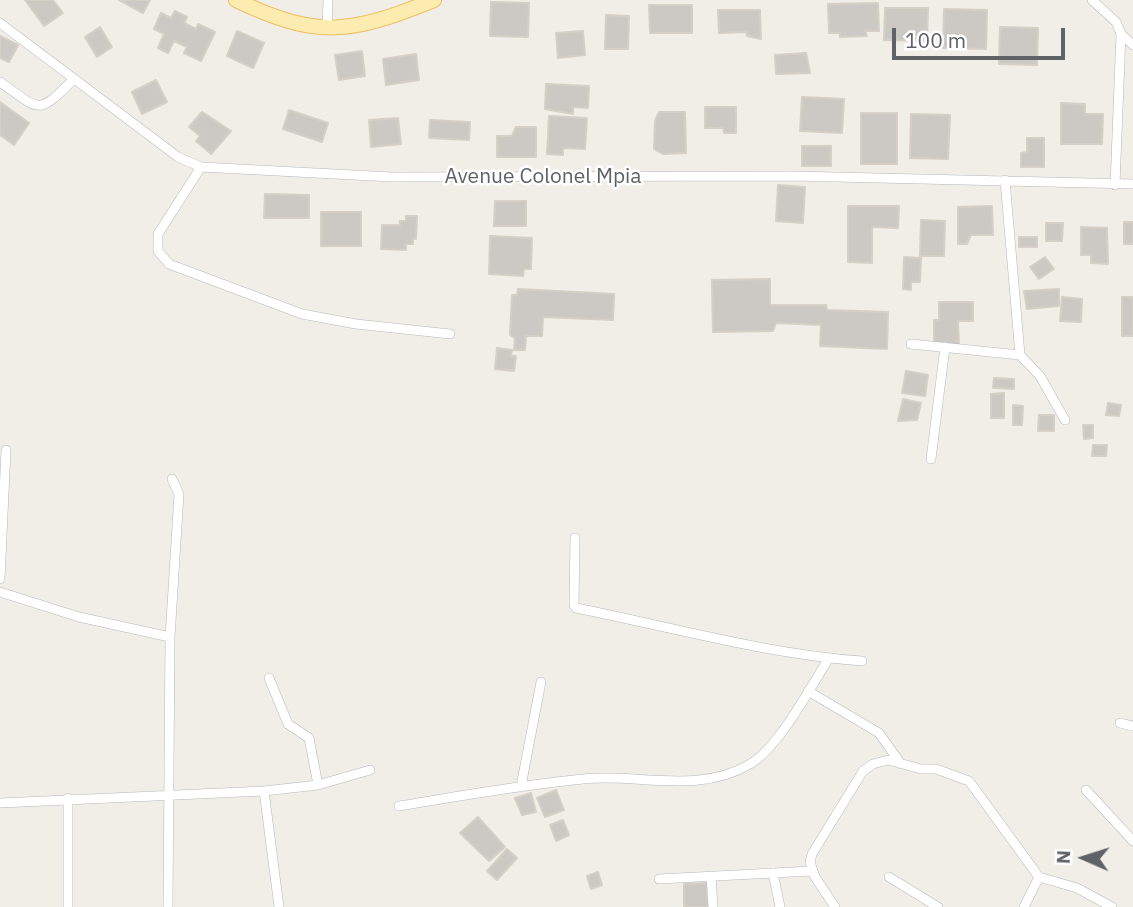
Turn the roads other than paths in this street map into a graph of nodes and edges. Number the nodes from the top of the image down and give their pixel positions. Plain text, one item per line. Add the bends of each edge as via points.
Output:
1 (236, 0) edge
2 (328, 0) edge
3 (434, 0) edge
4 (1092, 0) edge
5 (0, 23) edge
6 (327, 28) junction
7 (1121, 34) junction
8 (1133, 45) edge
9 (74, 79) junction
10 (0, 82) edge
11 (201, 167) junction
12 (1005, 180) junction
13 (1133, 184) edge
14 (1115, 185) junction
15 (450, 334) dead end
16 (911, 344) dead end
17 (945, 347) junction
18 (1020, 355) junction
19 (1065, 420) dead end
20 (6, 450) dead end
21 (931, 459) dead end
22 (172, 479) dead end
23 (575, 538) dead end
24 (0, 579) edge
25 (0, 592) edge
26 (170, 637) junction
27 (828, 658) junction
28 (862, 661) dead end
29 (269, 678) dead end
30 (541, 682) dead end
31 (808, 691) junction
32 (1119, 723) dead end
33 (1133, 726) edge
34 (901, 764) junction
35 (370, 770) dead end
36 (318, 785) junction
37 (521, 786) junction
38 (1086, 790) dead end
39 (264, 791) junction
40 (169, 794) junction
41 (68, 798) junction
42 (0, 803) edge
43 (399, 806) dead end
44 (1133, 841) edge
45 (812, 871) junction
46 (773, 873) junction
47 (711, 876) junction
48 (890, 877) dead end
49 (1039, 877) junction
50 (659, 878) dead end
51 (1107, 906) edge
52 (68, 907) edge
53 (168, 907) edge
54 (279, 907) edge
55 (713, 907) edge
56 (780, 907) edge
57 (835, 907) edge
58 (938, 907) edge
59 (1024, 907) edge

1 - 6 main road via 276,16
2 - 6 street
3 - 6 main road via 361,26
4 - 7 street via 1116,22
5 - 9 street, Avenue Colonel Mpia
7 - 8 street
7 - 14 street
9 - 10 street via 41,107
9 - 11 street, Avenue Colonel Mpia via 178,157
11 - 12 street, Avenue Colonel Mpia via 392,177
11 - 15 street via 158,234 158,251 169,264 302,314
12 - 14 street, Avenue Colonel Mpia
12 - 18 street
13 - 14 street, Avenue Colonel Mpia
16 - 17 street
17 - 18 street
17 - 21 street
18 - 19 street via 1040,376
20 - 24 street
22 - 26 street via 179,494
23 - 27 street via 576,608
25 - 26 street via 79,617
26 - 40 street
27 - 28 street
27 - 31 street
29 - 36 street via 288,724 309,738
30 - 37 street
31 - 34 street via 878,733
31 - 37 street via 756,760 720,778 654,782 587,778
32 - 33 street
34 - 45 street via 888,760 863,771 812,854
34 - 49 street via 936,769 969,781
35 - 36 street
36 - 39 street
37 - 43 street
38 - 44 street
39 - 40 street
39 - 54 street
40 - 41 street
40 - 53 street
41 - 42 street
41 - 52 street
45 - 46 street
45 - 57 street
46 - 47 street
46 - 56 street
47 - 50 street
47 - 55 street
48 - 58 street
49 - 51 street via 1077,888
49 - 59 street

